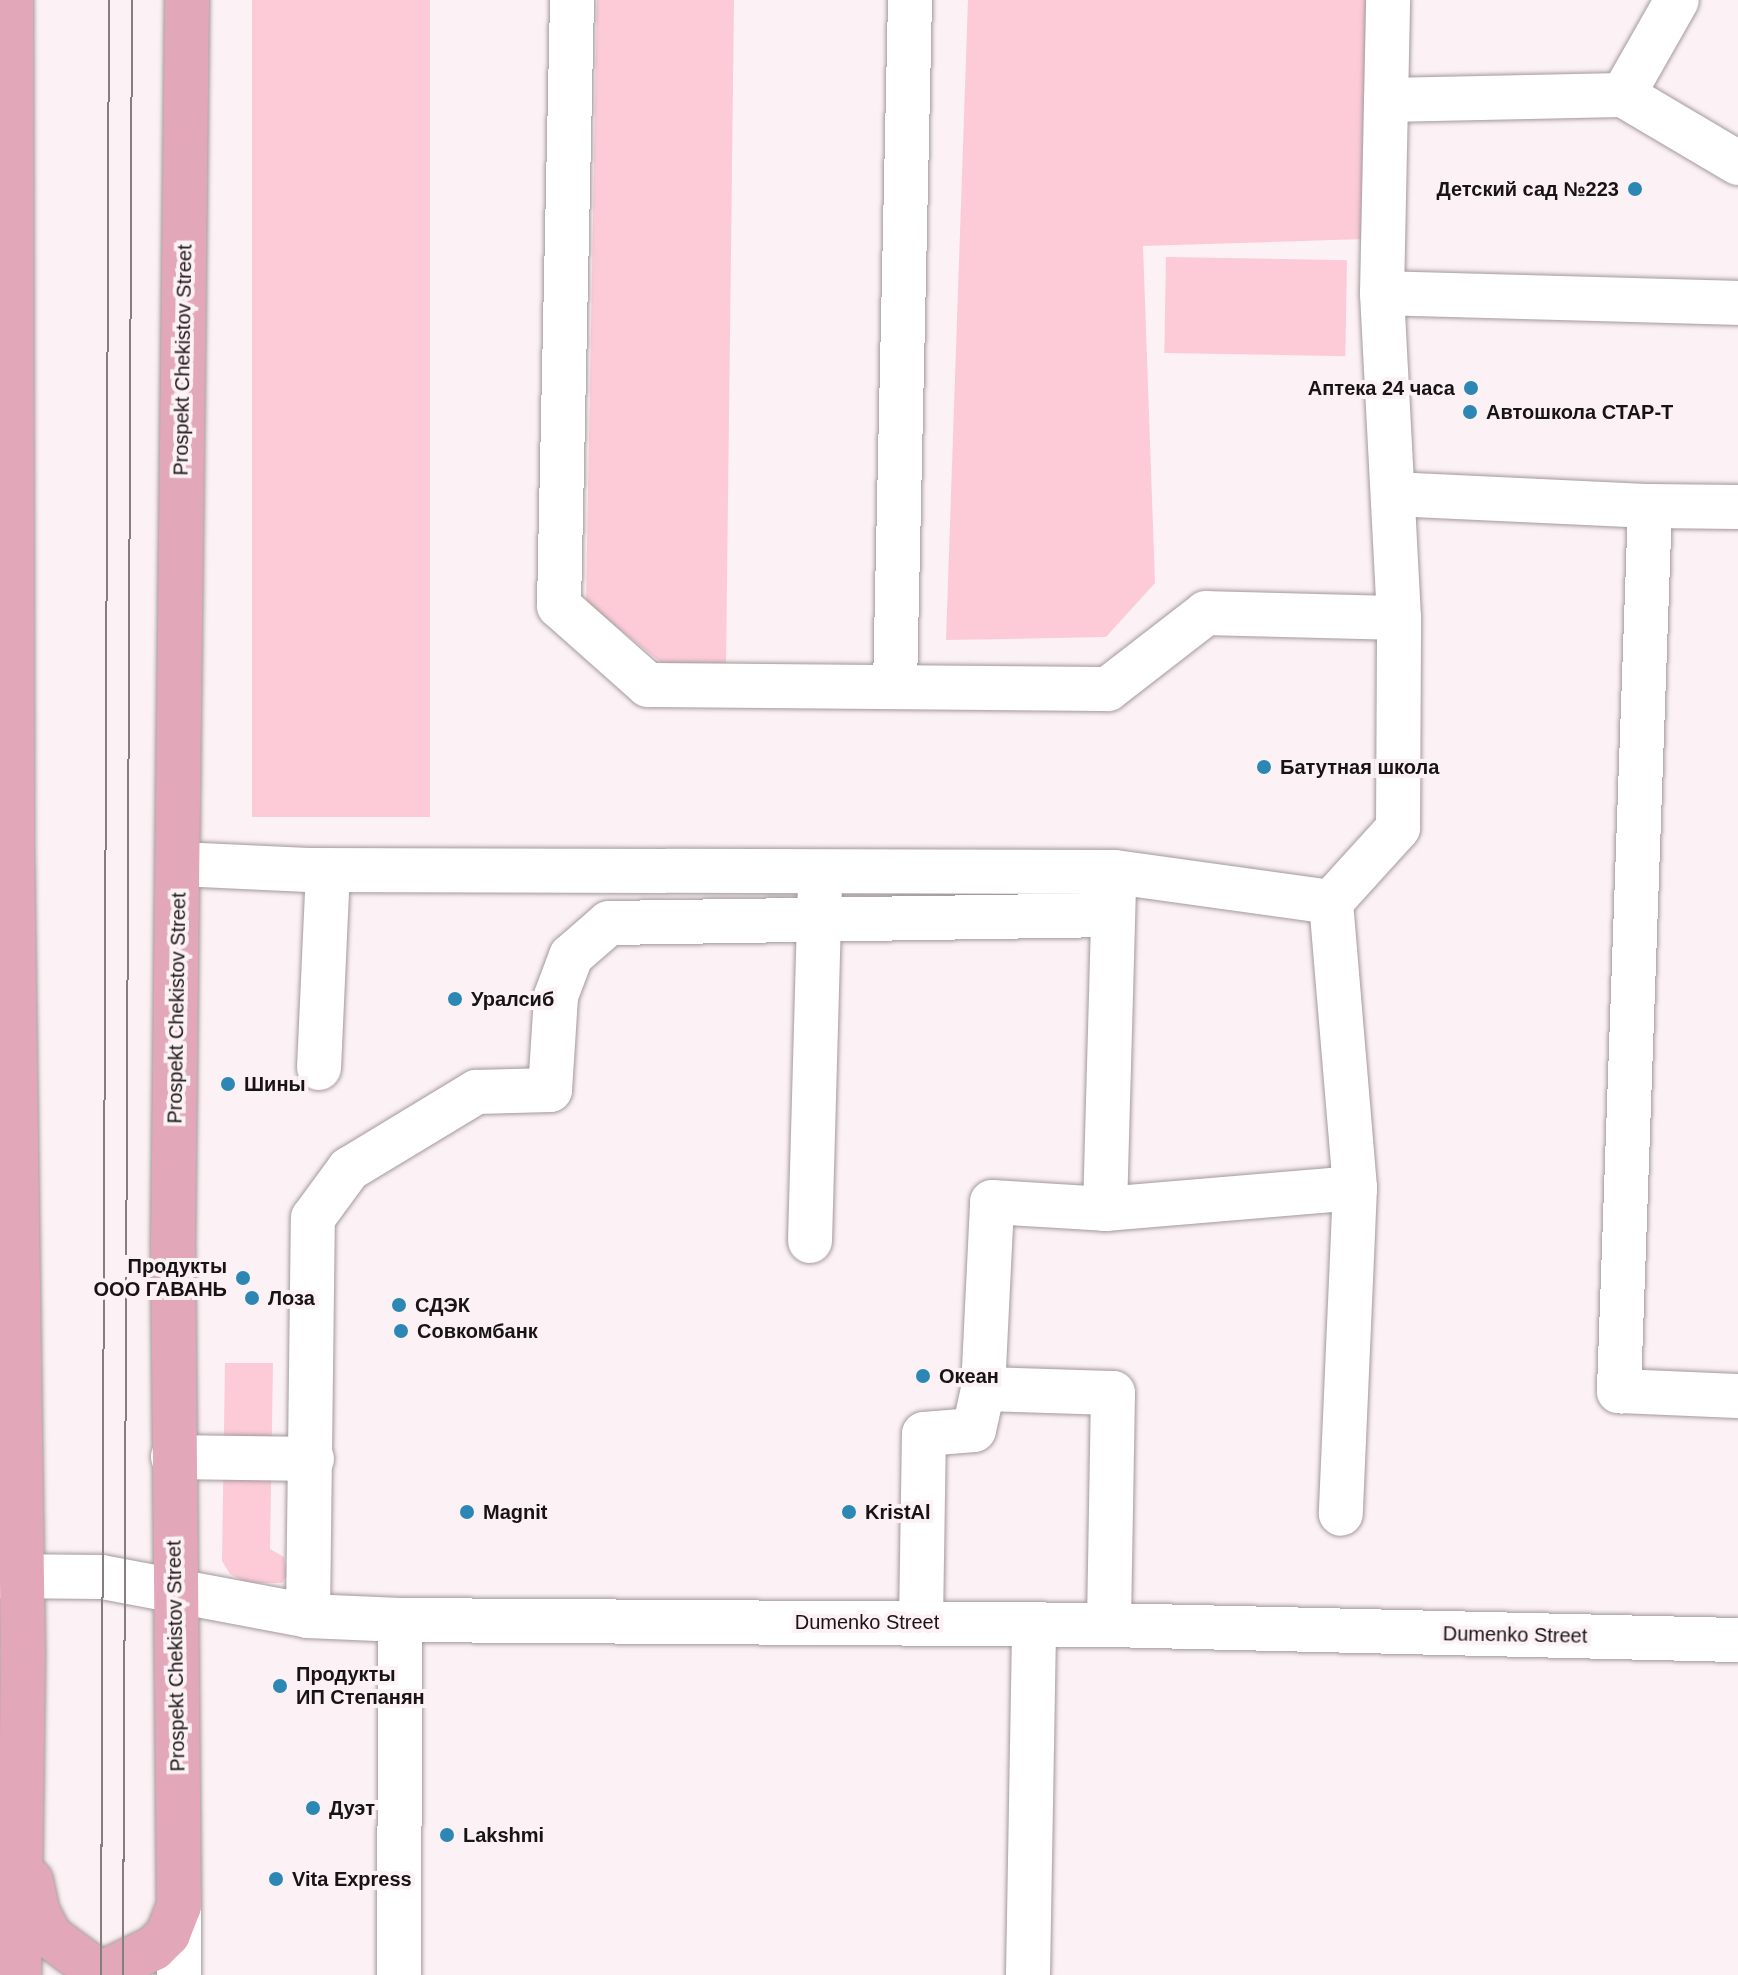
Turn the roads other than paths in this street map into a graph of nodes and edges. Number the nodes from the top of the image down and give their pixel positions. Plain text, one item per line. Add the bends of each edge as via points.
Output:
1 (11, 0) edge
2 (187, 0) edge
3 (572, 0) edge
4 (910, 0) edge
5 (1388, 0) edge
6 (1677, 0) edge
7 (1623, 95) junction
8 (1386, 100) junction
9 (1738, 163) edge
10 (1382, 293) junction
11 (1738, 303) edge
12 (1393, 494) junction
13 (1650, 506) junction
14 (1738, 507) edge
15 (1399, 618) junction
16 (895, 687) junction
17 (6, 846) edge
18 (179, 864) junction
19 (328, 870) junction
20 (821, 871) junction
21 (1115, 872) junction
22 (1331, 902) junction
23 (1113, 915) junction
24 (820, 916) junction
25 (319, 1068) dead end
26 (1355, 1188) junction
27 (1105, 1209) junction
28 (810, 1241) dead end
29 (983, 1389) junction
30 (1738, 1396) edge
31 (173, 1457) junction
32 (312, 1459) junction
33 (1341, 1514) dead end
34 (9, 1576) edge
35 (175, 1594) junction
36 (308, 1616) junction
37 (400, 1620) junction
38 (921, 1622) junction
39 (1034, 1624) junction
40 (1109, 1625) junction
41 (1738, 1640) edge
42 (21, 1820) junction
43 (179, 1906) junction
44 (100, 1974) edge
45 (19, 1975) edge
46 (179, 1975) edge
47 (399, 1975) edge
48 (1028, 1975) edge

1 - 17 main road, Prospekt Chekistov Street
2 - 18 main road, Prospekt Chekistov Street
3 - 16 street via 559,606 648,685
4 - 16 street
5 - 8 street
6 - 7 street
7 - 8 street
7 - 9 street
8 - 10 street
10 - 11 street
10 - 12 street
12 - 13 street
12 - 15 street
13 - 14 street
13 - 30 street via 1619,1391
15 - 16 street via 1206,613 1108,689
15 - 22 street via 1398,828
17 - 34 main road, Prospekt Chekistov Street
18 - 19 street
18 - 31 main road, Prospekt Chekistov Street
19 - 20 street
19 - 25 street
20 - 21 street
20 - 24 street
21 - 22 street
21 - 23 street
22 - 26 street
23 - 24 street
23 - 27 street
24 - 28 street
24 - 32 street via 609,923 571,956 556,996 550,1090 476,1092 349,1169 313,1218
26 - 27 street
26 - 33 street
27 - 29 street via 992,1202
29 - 38 street via 974,1430 924,1434
29 - 40 street via 1113,1393
31 - 32 street
31 - 35 main road, Prospekt Chekistov Street
32 - 36 street
34 - 35 street, Dumenko Street via 102,1577
34 - 42 main road, Prospekt Chekistov Street
35 - 36 street, Dumenko Street
35 - 43 main road, Prospekt Chekistov Street
36 - 37 street, Dumenko Street
37 - 38 street, Dumenko Street
37 - 47 street
38 - 39 street, Dumenko Street
39 - 40 street, Dumenko Street
39 - 48 street
40 - 41 street, Dumenko Street
42 - 44 main road, Prospekt Chekistov Street via 38,1913 51,1937
42 - 45 main road, Prospekt Chekistov Street
43 - 44 main road, Prospekt Chekistov Street via 168,1934 154,1948
43 - 46 street

